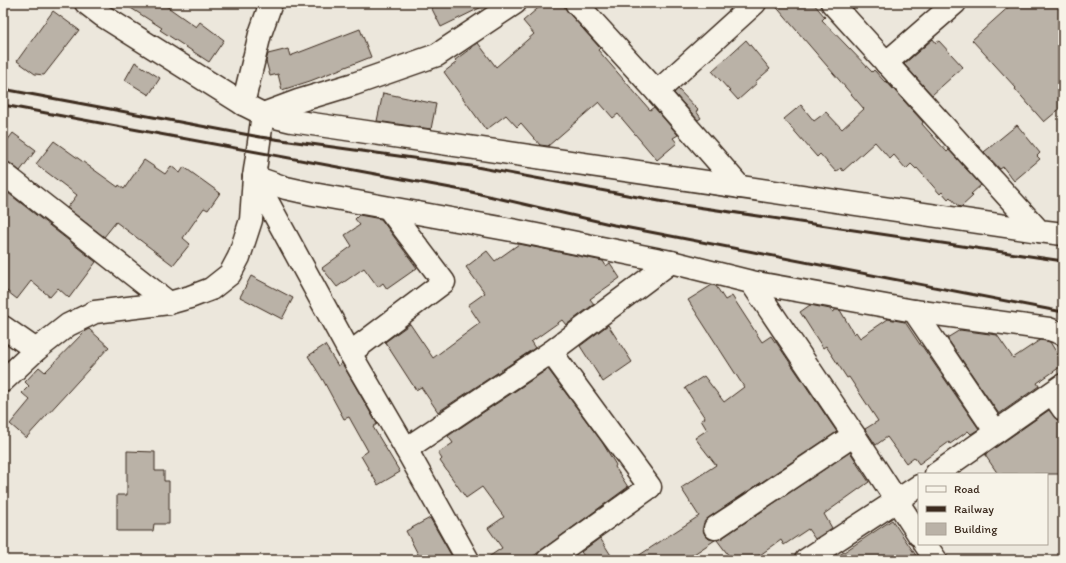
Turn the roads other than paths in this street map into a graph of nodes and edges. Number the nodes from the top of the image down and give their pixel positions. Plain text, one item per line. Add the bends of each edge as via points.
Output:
1 (272, 3) edge
2 (515, 3) edge
3 (576, 3) edge
4 (755, 3) edge
5 (832, 3) edge
6 (955, 3) edge
7 (100, 7) edge
8 (886, 63) junction
9 (657, 92) junction
10 (243, 104) junction
11 (263, 114) junction
12 (3, 173) edge
13 (254, 177) junction
14 (740, 187) junction
15 (389, 209) junction
16 (1039, 231) junction
17 (1063, 234) edge
18 (671, 262) junction
19 (751, 282) junction
20 (169, 303) junction
21 (914, 310) junction
22 (3, 327) edge
23 (1063, 334) edge
24 (36, 350) junction
25 (350, 352) junction
26 (551, 352) junction
27 (3, 381) edge
28 (1059, 396) edge
29 (996, 432) junction
30 (854, 435) junction
31 (406, 449) junction
32 (937, 473) edge
33 (918, 487) edge
34 (897, 501) junction
35 (715, 528) dead end
36 (918, 533) edge
37 (926, 545) edge
38 (468, 560) edge
39 (548, 560) edge
40 (806, 560) edge
41 (936, 560) edge

1 - 10 street via 260,34
2 - 11 street via 437,55
3 - 9 street
4 - 9 street
5 - 8 street
6 - 8 street
7 - 10 street
8 - 16 street
9 - 14 street
10 - 11 street
11 - 13 street
11 - 14 street via 292,121
12 - 20 street
13 - 15 street via 286,188
13 - 20 street via 251,220 239,257 230,274 211,289
13 - 25 street
14 - 16 street
15 - 18 street via 517,231
15 - 25 street via 444,282
16 - 17 street
18 - 19 street
18 - 26 street
19 - 21 street
19 - 30 street
20 - 24 street via 95,312 68,325
21 - 23 street via 1049,329
21 - 29 street
22 - 24 street
24 - 27 street
25 - 31 street
26 - 31 street
26 - 39 street via 650,487
28 - 29 street
29 - 32 street
30 - 34 street
30 - 35 street
31 - 38 street
33 - 34 street
34 - 36 street
34 - 40 street
37 - 41 street

